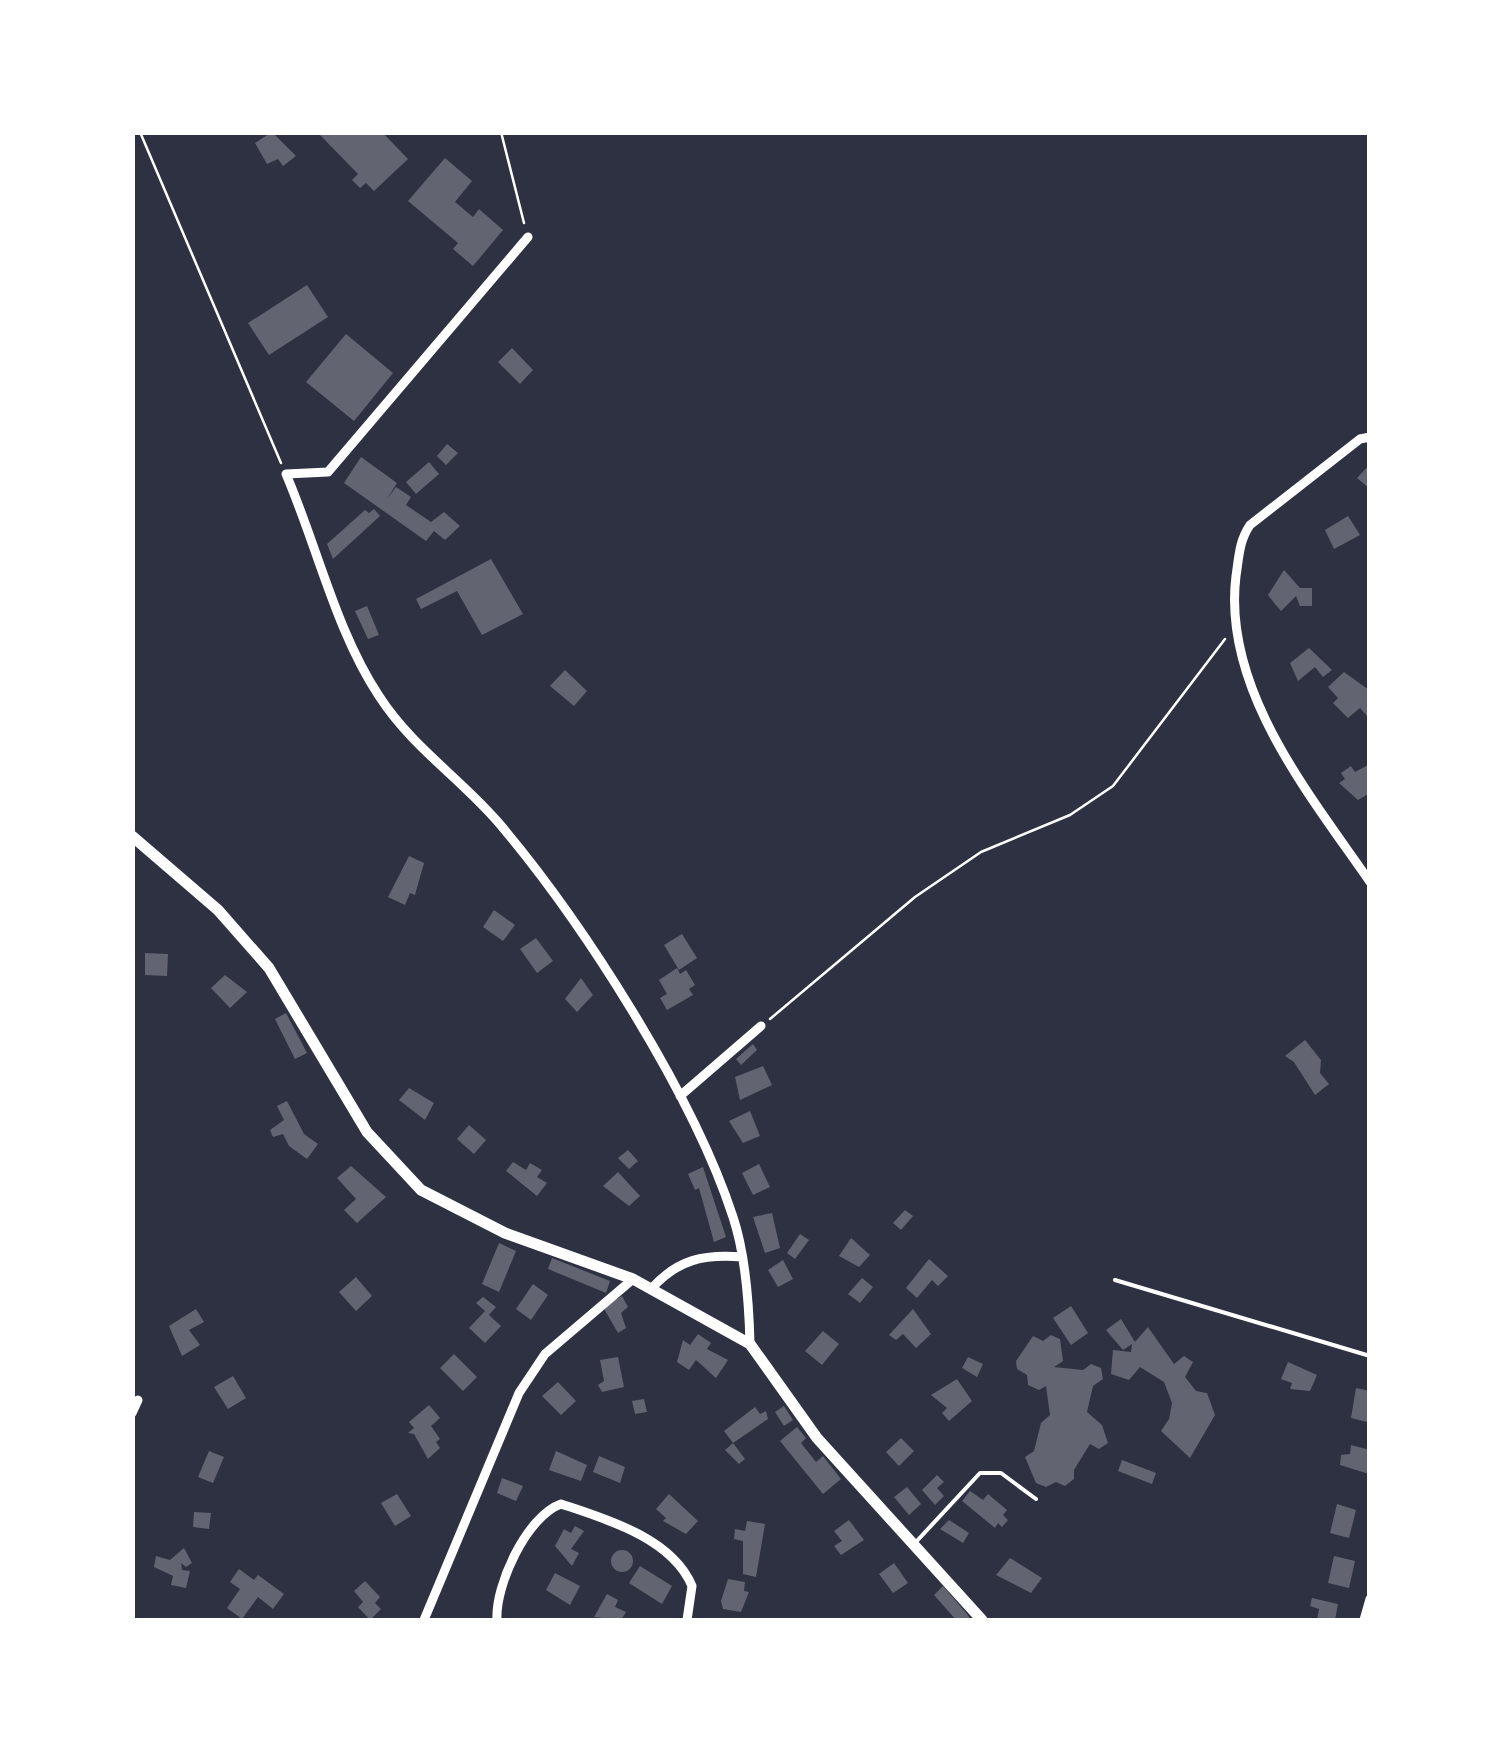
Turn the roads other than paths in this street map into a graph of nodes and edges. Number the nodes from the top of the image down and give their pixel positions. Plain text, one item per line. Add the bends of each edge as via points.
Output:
1 (528, 237) road end
2 (1370, 423) edge
3 (1364, 438) edge
4 (132, 836) edge
5 (1370, 882) edge
6 (762, 1026) road end
7 (680, 1096) junction
8 (742, 1258) junction
9 (633, 1279) junction
10 (1115, 1280) dead end
11 (651, 1289) junction
12 (750, 1344) junction
13 (1370, 1356) edge
14 (138, 1400) dead end
15 (132, 1413) edge
16 (1036, 1498) dead end
17 (915, 1543) junction
18 (1370, 1599) edge
19 (424, 1620) edge
20 (498, 1620) edge
21 (686, 1620) edge
22 (982, 1620) edge
23 (1364, 1620) edge

1 - 7 street via 328,472 286,474 350,640 379,696 415,745 475,798 526,857
2 - 3 street
3 - 5 street via 1263,512 1246,532 1234,596 1246,667 1283,750
4 - 9 street via 218,910 269,968 360,1122 421,1190 506,1233
6 - 7 street
7 - 8 street via 733,1216
8 - 11 street via 694,1259
8 - 12 street
9 - 11 street
9 - 19 street via 545,1354 519,1393
10 - 13 lane
11 - 12 street
12 - 17 street via 817,1438
14 - 15 street
16 - 17 lane via 1001,1472 980,1474
17 - 22 street
18 - 23 street
20 - 21 street via 500,1597 530,1533 542,1514 561,1504 628,1527 680,1568 692,1586

